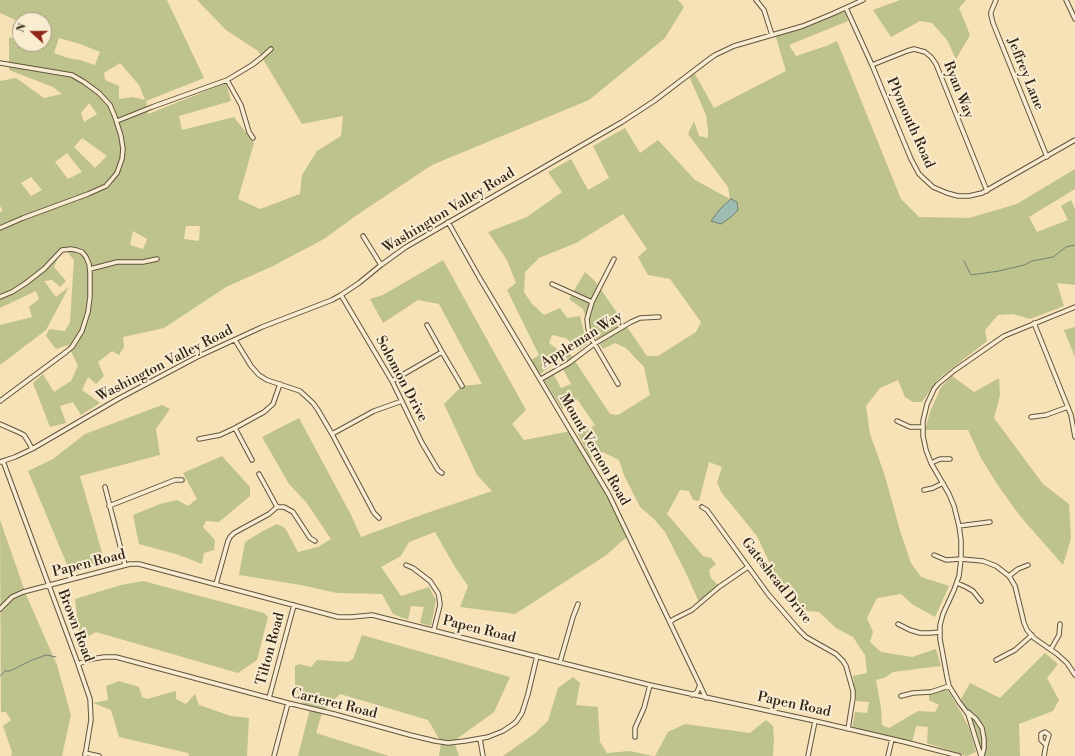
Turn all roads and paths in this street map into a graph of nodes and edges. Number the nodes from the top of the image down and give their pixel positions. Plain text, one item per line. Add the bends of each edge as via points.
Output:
1 (756, 0) edge
2 (863, 0) edge
3 (996, 0) edge
4 (1066, 0) edge
5 (846, 8) junction
6 (1075, 19) edge
7 (772, 35) junction
8 (271, 49) dead end
9 (0, 63) edge
10 (872, 65) junction
11 (228, 80) junction
12 (117, 121) junction
13 (253, 138) dead end
14 (1075, 140) edge
15 (1047, 156) junction
16 (987, 191) junction
17 (448, 222) junction
18 (0, 228) edge
19 (363, 236) dead end
20 (157, 259) dead end
21 (614, 259) dead end
22 (381, 265) junction
23 (90, 269) junction
24 (552, 284) dead end
25 (341, 295) junction
26 (0, 297) edge
27 (592, 302) junction
28 (1075, 307) edge
29 (659, 317) dead end
30 (1034, 323) junction
31 (428, 325) dead end
32 (235, 340) junction
33 (594, 344) junction
34 (442, 352) junction
35 (541, 379) junction
36 (392, 381) junction
37 (280, 384) junction
38 (618, 384) dead end
39 (462, 386) dead end
40 (0, 401) edge
41 (402, 401) junction
42 (1068, 407) junction
43 (1031, 417) dead end
44 (897, 421) dead end
45 (0, 424) edge
46 (922, 427) junction
47 (235, 428) junction
48 (332, 434) junction
49 (1075, 437) edge
50 (199, 439) dead end
51 (32, 448) junction
52 (950, 459) dead end
53 (252, 460) dead end
54 (1, 461) edge
55 (931, 463) junction
56 (442, 473) dead end
57 (259, 474) dead end
58 (182, 480) dead end
59 (943, 483) junction
60 (105, 487) dead end
61 (924, 490) dead end
62 (109, 506) junction
63 (702, 507) dead end
64 (277, 508) junction
65 (379, 518) dead end
66 (990, 522) dead end
67 (959, 526) junction
68 (315, 541) dead end
69 (934, 555) dead end
70 (961, 559) junction
71 (125, 565) junction
72 (406, 565) dead end
73 (1028, 565) dead end
74 (748, 567) junction
75 (1009, 576) junction
76 (957, 582) junction
77 (216, 584) junction
78 (49, 585) junction
79 (981, 601) dead end
80 (578, 604) dead end
81 (294, 605) junction
82 (0, 609) edge
83 (670, 622) junction
84 (898, 624) dead end
85 (1060, 624) dead end
86 (434, 630) junction
87 (940, 632) junction
88 (1032, 635) junction
89 (1051, 649) junction
90 (537, 656) junction
91 (996, 660) dead end
92 (560, 662) junction
93 (78, 664) junction
94 (1075, 675) edge
95 (650, 685) junction
96 (700, 685) junction
97 (950, 686) junction
98 (692, 695) junction
99 (901, 696) dead end
100 (269, 698) junction
101 (706, 698) junction
102 (288, 703) junction
103 (967, 712) junction
104 (815, 721) junction
105 (848, 729) junction
106 (634, 737) dead end
107 (480, 739) junction
108 (892, 739) junction
109 (1046, 745) dead end
110 (85, 754) edge
111 (99, 756) edge
112 (274, 756) edge
113 (483, 756) edge
114 (808, 756) edge
115 (888, 756) edge
116 (959, 756) edge
117 (982, 756) edge
118 (1044, 756) edge

1 - 7 street via 766,14
2 - 5 street, Washington Valley Road
3 - 15 street, Jeffrey Lane via 991,18
4 - 6 street
5 - 7 street, Washington Valley Road via 803,26
5 - 10 street, Plymouth Road
7 - 17 street, Washington Valley Road via 734,46 715,55 622,122
8 - 11 street
9 - 12 street via 72,74 107,102
10 - 16 street, Plymouth Road via 911,159 922,177 933,187 958,196 976,195
10 - 16 street, Ryan Way via 914,49 931,56
11 - 12 street
11 - 13 street via 241,105
12 - 18 street via 123,142 122,159 117,172 107,184 88,194
14 - 15 street, Plymouth Road
15 - 16 street, Plymouth Road
17 - 22 street, Washington Valley Road via 402,249
17 - 35 street, Mount Vernon Road
19 - 22 street
20 - 23 street via 117,262
21 - 27 street
22 - 25 street, Washington Valley Road
23 - 26 street via 82,252 62,250 26,283
23 - 40 street via 88,312 85,325 76,340 66,352
24 - 27 street
25 - 32 street, Washington Valley Road
25 - 36 street, Solomon Drive
27 - 33 street via 587,324
28 - 30 street
29 - 33 street, Appleman Way via 636,320
30 - 42 street
30 - 46 street via 1000,338 938,384 927,404
31 - 34 street
32 - 37 street via 259,375
32 - 51 street, Washington Valley Road via 162,375
33 - 35 street, Appleman Way via 569,363
33 - 38 street
34 - 36 street
34 - 39 street
35 - 83 street, Mount Vernon Road via 609,495
36 - 41 street, Solomon Drive
37 - 47 street via 269,408
37 - 48 street via 294,388 306,396
41 - 48 street
41 - 56 street, Solomon Drive via 422,443
42 - 43 street
42 - 49 street
44 - 46 street via 910,427
45 - 51 street via 24,435
46 - 55 street via 924,445
47 - 50 street via 220,435
47 - 53 street
48 - 65 street
51 - 54 street, Washington Valley Road
52 - 55 street via 940,459
54 - 78 street, Brown Road
55 - 59 street
57 - 64 street
58 - 62 street via 175,480
59 - 61 street
59 - 67 street via 954,506
60 - 62 street
62 - 71 street
63 - 74 street, Gateshead Drive via 711,514
64 - 68 street via 284,507 293,512 310,538
64 - 77 street via 230,537
66 - 67 street
67 - 70 street
69 - 70 street via 946,560
70 - 75 street via 990,563
70 - 76 street
71 - 77 street, Papen Road via 146,565
71 - 78 street, Papen Road
72 - 86 street via 426,578 438,593 440,605
73 - 75 street
74 - 83 street via 692,610
74 - 105 street, Gateshead Drive via 802,634 836,654 846,666 854,691
75 - 88 street via 1015,586 1025,625
76 - 79 street via 970,588
76 - 87 street via 943,614
77 - 81 street, Papen Road
78 - 82 street, Papen Road via 18,594
78 - 93 street, Brown Road
80 - 92 street
81 - 86 street, Papen Road via 338,617 372,615
81 - 100 street, Tilton Road
83 - 96 street, Mount Vernon Road
84 - 87 street via 920,633
85 - 89 street via 1059,634
86 - 90 street, Papen Road
87 - 97 street
88 - 89 street
88 - 91 street via 1020,647
89 - 94 street via 1065,661
90 - 92 street, Papen Road
90 - 107 street, Carteret Road via 528,694 516,722 503,731
92 - 95 street, Papen Road
93 - 100 street, Carteret Road via 92,659 116,657
93 - 110 street, Brown Road via 92,706
95 - 98 street, Papen Road
95 - 106 street
96 - 98 street via 697,692
96 - 101 street, Mount Vernon Road
97 - 99 street via 931,692
97 - 103 street
98 - 101 street, Papen Road
100 - 102 street, Carteret Road
101 - 104 street, Papen Road
102 - 107 street, Carteret Road via 441,742
102 - 112 street
103 - 117 street
103 - 117 street via 982,728
104 - 105 street, Papen Road
104 - 114 street
105 - 108 street, Papen Road
107 - 113 street
108 - 115 street
108 - 116 street, Papen Road
109 - 118 street
110 - 111 street

